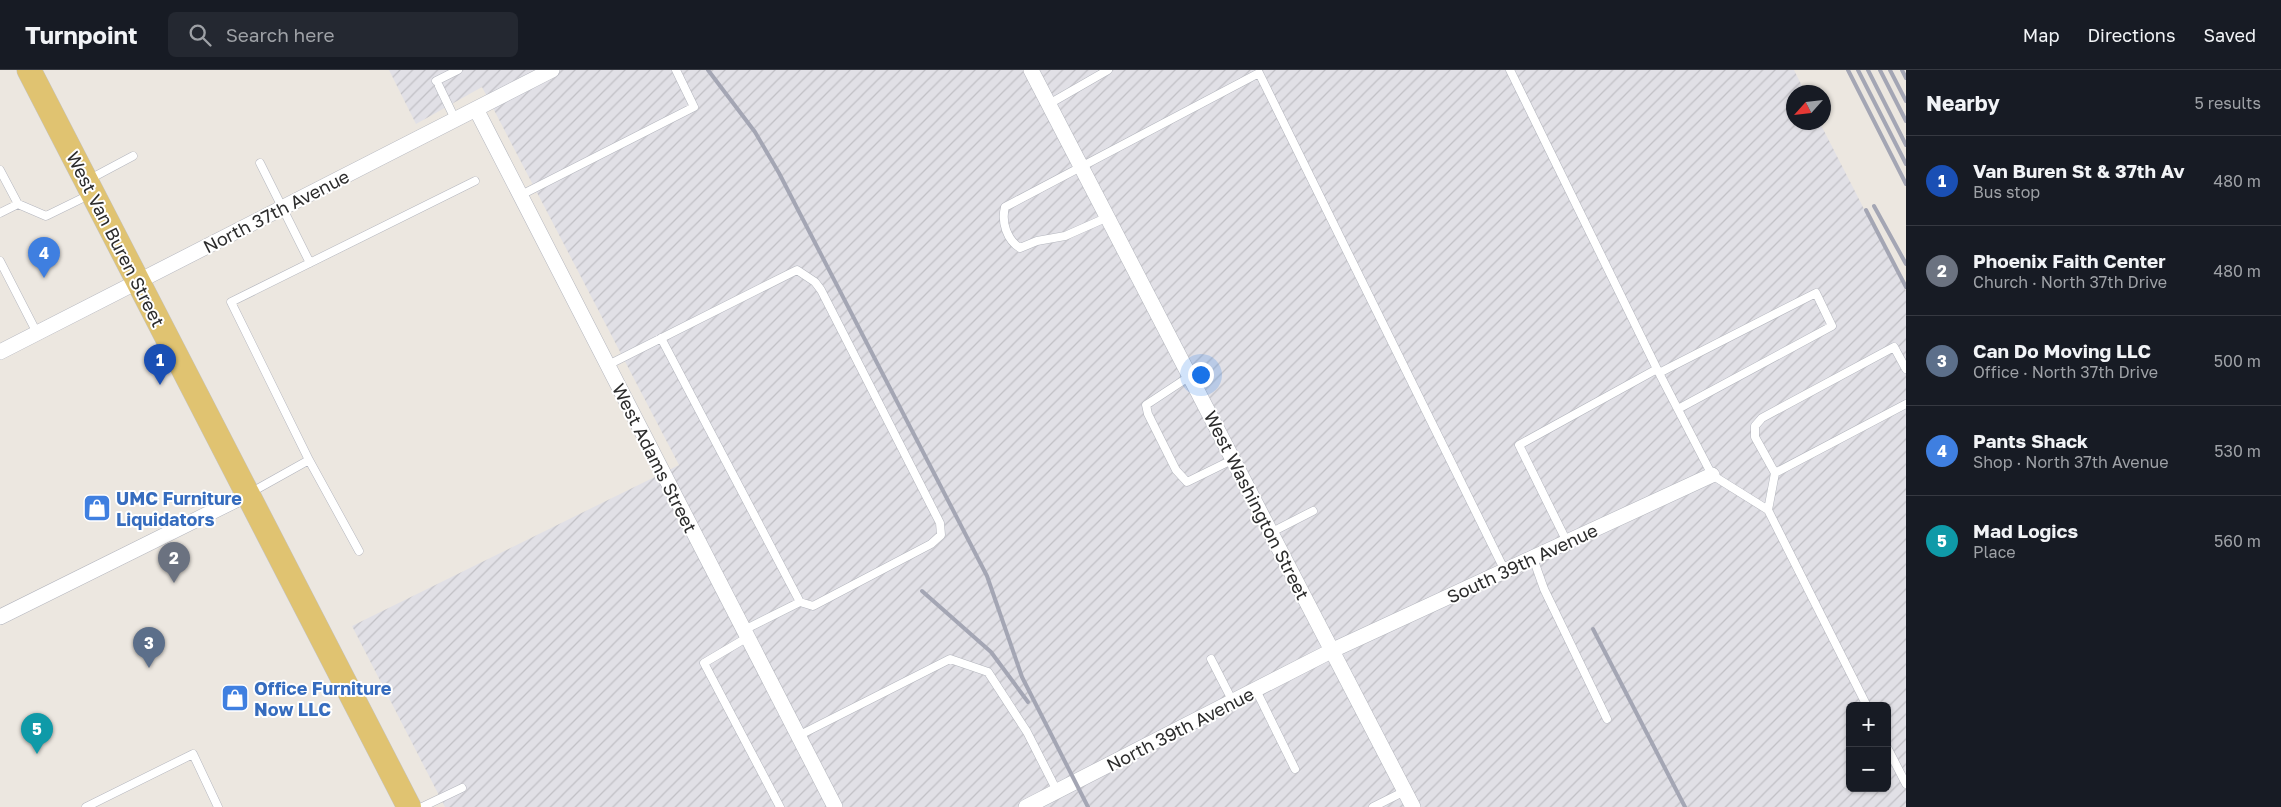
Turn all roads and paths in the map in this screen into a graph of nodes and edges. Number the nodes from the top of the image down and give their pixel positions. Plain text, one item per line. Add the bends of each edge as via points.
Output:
1 (29, 70) edge
2 (458, 70) edge
3 (552, 70) edge
4 (676, 70) edge
5 (1031, 70) edge
6 (1108, 70) edge
7 (1510, 70) edge
8 (1049, 104) junction
9 (476, 108) junction
10 (455, 119) junction
11 (133, 156) dead end
12 (260, 163) dead end
13 (1081, 166) junction
14 (0, 170) edge
15 (474, 181) dead end
16 (89, 187) junction
17 (520, 195) junction
18 (18, 204) junction
19 (284, 207) junction
20 (0, 213) edge
21 (1108, 217) junction
22 (0, 261) edge
23 (310, 263) junction
24 (138, 280) junction
25 (37, 333) junction
26 (661, 338) junction
27 (0, 352) edge
28 (608, 365) junction
29 (1906, 369) edge
30 (1658, 371) junction
31 (1190, 376) junction
32 (1906, 404) edge
33 (1678, 409) junction
34 (1234, 459) junction
35 (309, 460) junction
36 (1775, 473) junction
37 (1712, 475) junction
38 (248, 494) junction
39 (1768, 510) junction
40 (1313, 511) dead end
41 (1272, 532) junction
42 (1567, 542) junction
43 (359, 551) dead end
44 (1533, 558) junction
45 (1505, 571) junction
46 (800, 602) junction
47 (0, 616) edge
48 (746, 634) junction
49 (1333, 650) junction
50 (1211, 660) dead end
51 (1256, 690) junction
52 (1233, 702) junction
53 (1865, 702) edge
54 (1608, 719) dead end
55 (798, 736) junction
56 (1891, 755) edge
57 (1295, 769) dead end
58 (1906, 784) edge
59 (462, 788) dead end
60 (1057, 791) junction
61 (1405, 791) junction
62 (86, 807) edge
63 (218, 807) edge
64 (409, 807) edge
65 (422, 807) edge
66 (780, 807) edge
67 (835, 807) edge
68 (1026, 807) edge
69 (1373, 807) edge
70 (1413, 807) edge

1 - 16 main road, West Van Buren Street
2 - 10 lane via 438,84
3 - 9 street, North 37th Avenue
4 - 17 lane via 694,107
5 - 8 street, West Washington Street
6 - 8 lane
7 - 30 lane
8 - 13 street, West Washington Street
9 - 10 street, North 37th Avenue
9 - 17 street, West Adams Street
10 - 19 street, North 37th Avenue
11 - 16 lane
12 - 19 lane
13 - 21 street, West Washington Street
13 - 21 lane via 1005,207 1002,216 1010,238 1020,248 1065,236
13 - 45 lane via 1259,73
14 - 18 lane
15 - 23 lane
16 - 18 lane via 46,216
16 - 24 main road, West Van Buren Street
17 - 28 street, West Adams Street
18 - 20 lane
19 - 23 lane
19 - 24 street, North 37th Avenue
21 - 31 street, West Washington Street
22 - 25 lane
23 - 35 lane via 231,302
24 - 25 street, North 37th Avenue
24 - 38 main road, West Van Buren Street
25 - 27 street, North 37th Avenue
26 - 28 lane
26 - 46 lane
26 - 46 lane via 797,270 821,290 941,529 941,535 931,544 822,602 813,606
28 - 48 street, West Adams Street
29 - 36 lane via 1894,347 1762,418 1755,426 1755,437
30 - 33 lane
30 - 33 lane via 1816,293 1832,326
30 - 42 lane via 1519,445
31 - 34 street, West Washington Street
31 - 34 lane via 1146,405 1176,470 1187,482
32 - 36 lane
33 - 37 lane
34 - 41 street, West Washington Street
35 - 38 lane
35 - 43 lane
36 - 39 lane
37 - 39 lane
37 - 42 street, South 39th Avenue
38 - 47 street
38 - 64 main road, West Van Buren Street
39 - 53 lane
40 - 41 lane
41 - 49 street, West Washington Street
42 - 44 street, South 39th Avenue
44 - 45 street, South 39th Avenue
44 - 54 lane via 1544,589
45 - 49 street, South 39th Avenue
46 - 48 lane
48 - 55 street, West Adams Street
48 - 66 lane via 704,663
49 - 51 street, North 39th Avenue
49 - 61 street, West Washington Street
50 - 52 lane
51 - 52 street, North 39th Avenue
51 - 57 lane
52 - 60 street, North 39th Avenue
55 - 60 lane via 950,659 988,672 1027,732
55 - 67 street, West Adams Street
56 - 58 lane
59 - 65 lane
60 - 68 street, North 39th Avenue
61 - 69 lane
61 - 70 street, West Washington Street
62 - 63 lane via 193,754

